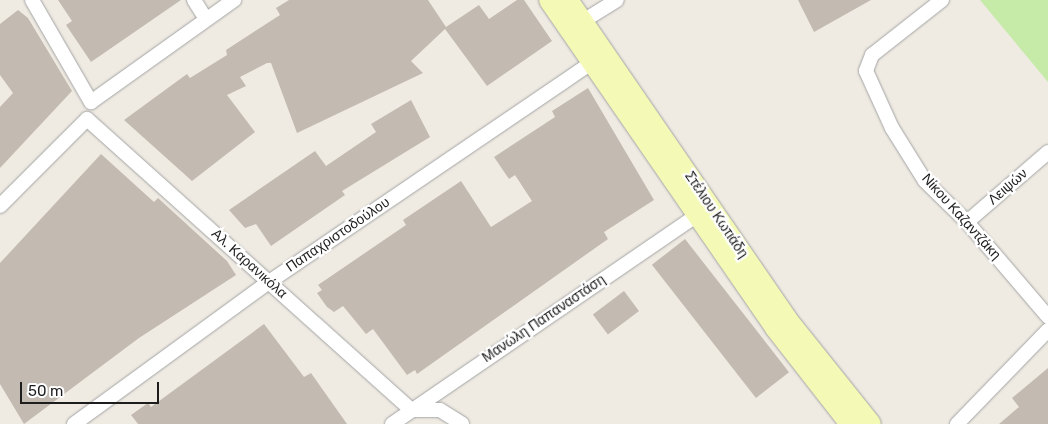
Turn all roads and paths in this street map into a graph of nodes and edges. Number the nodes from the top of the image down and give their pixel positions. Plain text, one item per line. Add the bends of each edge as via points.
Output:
1 (32, 0) edge
2 (194, 0) edge
3 (234, 0) edge
4 (549, 0) edge
5 (568, 0) edge
6 (617, 0) edge
7 (942, 0) edge
8 (206, 18) junction
9 (576, 25) junction
10 (599, 57) junction
11 (91, 102) junction
12 (87, 119) junction
13 (1048, 152) edge
14 (0, 206) edge
15 (697, 215) junction
16 (967, 222) junction
17 (269, 282) junction
18 (1048, 317) edge
19 (1048, 330) edge
20 (411, 410) junction
21 (74, 424) edge
22 (392, 424) edge
23 (462, 424) edge
24 (850, 424) edge
25 (871, 424) edge
26 (957, 424) edge

1 - 11 street
2 - 8 street
3 - 8 street
4 - 9 street, Στέλιου Κωτιάδη
5 - 9 street, Στέλιου Κωτιάδη
6 - 9 street
7 - 16 street, Νίκου Καζαντζάκη via 872,54 866,71 892,128 925,181
8 - 11 street
9 - 10 street, Στέλιου Κωτιάδη
10 - 15 street, Στέλιου Κωτιάδη
10 - 17 street, Παπαχριστοδούλου
10 - 25 street, Στέλιου Κωτιάδη via 787,319
11 - 12 street
12 - 14 street
12 - 17 street, Αλ. Καρανικόλα
13 - 16 street, Λειψών
15 - 20 street, Μανώλη Παπαναστάση
15 - 24 street, Στέλιου Κωτιάδη via 792,352
16 - 18 street, Νίκου Καζαντζάκη
17 - 20 street, Αλ. Καρανικόλα
17 - 21 street, Παπαχριστοδούλου
19 - 26 street
20 - 22 street, Μανώλη Παπαναστάση
20 - 23 street via 440,410

